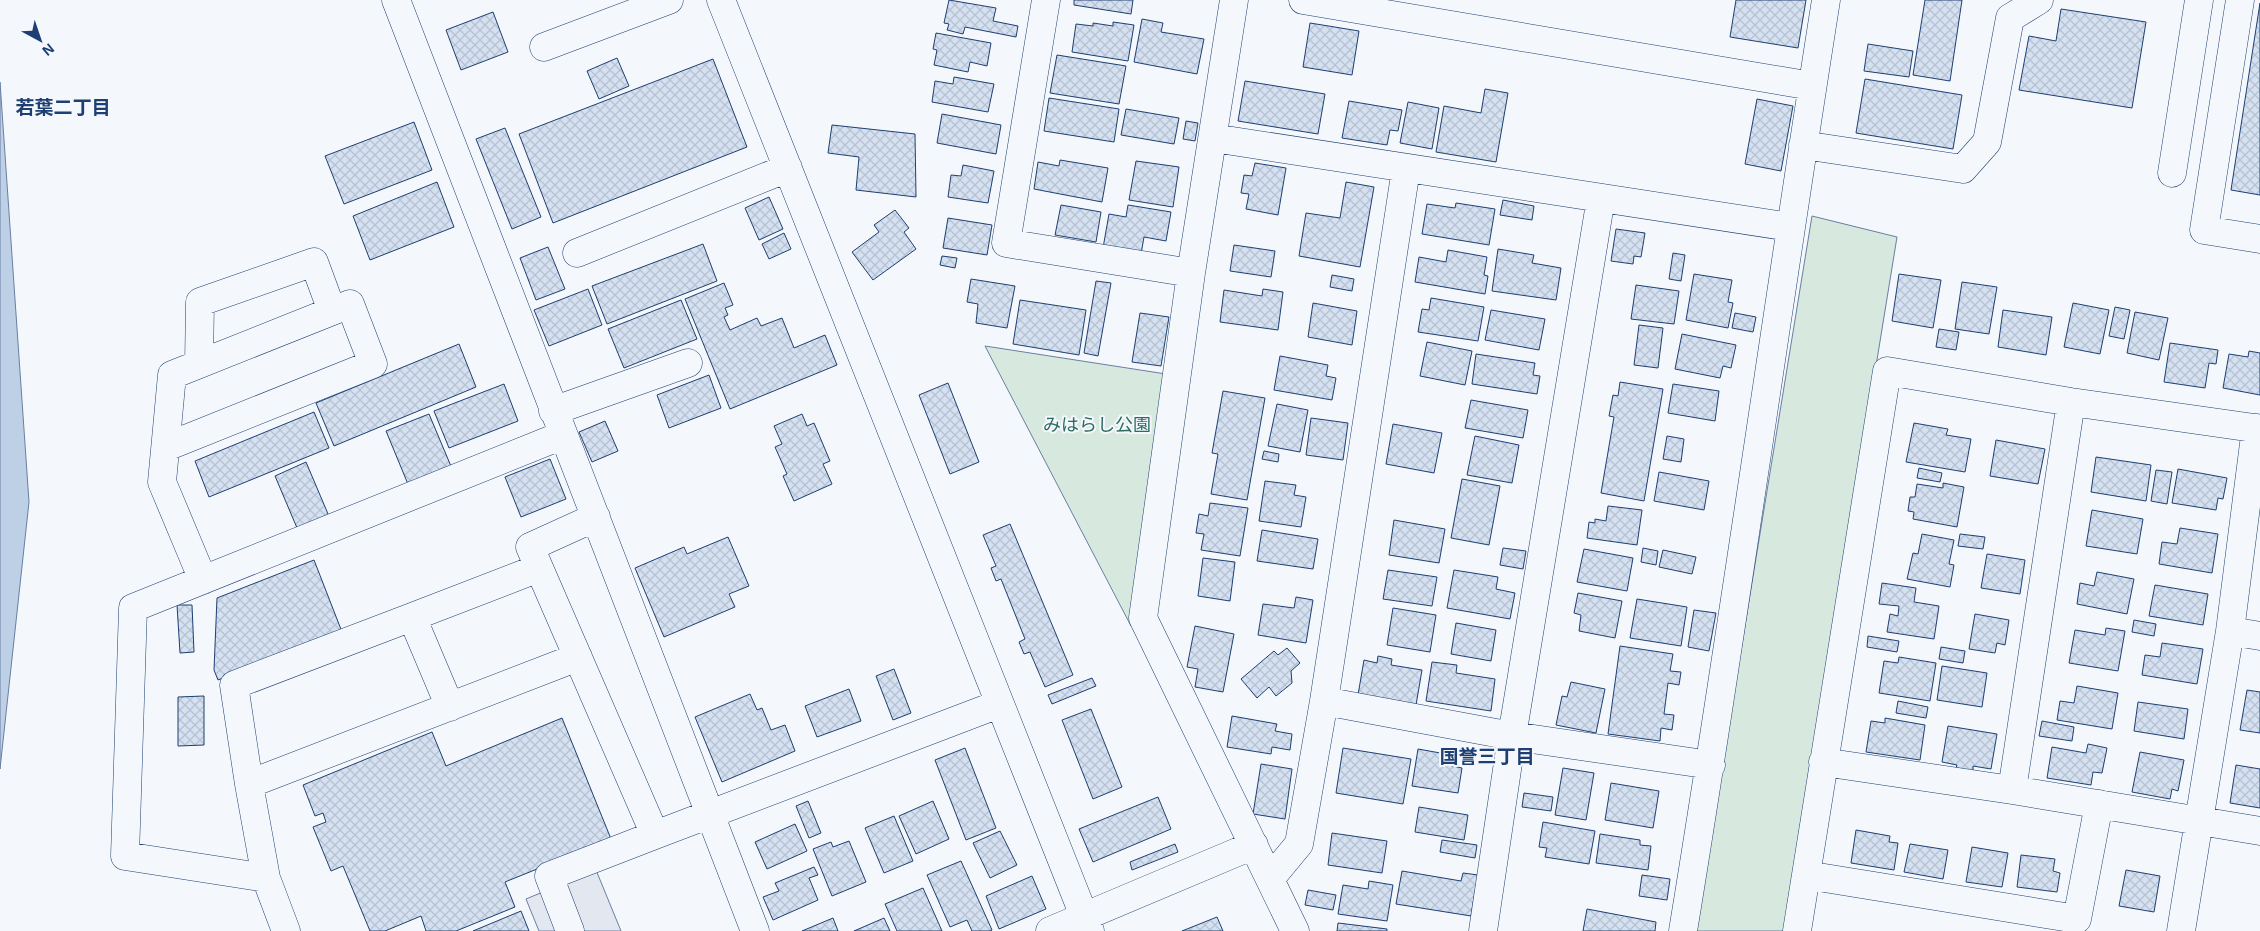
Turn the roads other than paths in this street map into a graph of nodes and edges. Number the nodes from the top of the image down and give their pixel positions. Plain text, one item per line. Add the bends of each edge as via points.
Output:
1 (396, 0) edge
2 (669, 0) edge
3 (721, 0) edge
4 (1046, 0) edge
5 (1234, 0) edge
6 (1303, 0) edge
7 (1826, 0) edge
8 (2039, 0) edge
9 (2240, 0) edge
10 (2193, 1) edge
11 (544, 46) dead end
12 (1812, 86) junction
13 (1213, 138) junction
14 (1802, 145) junction
15 (788, 168) junction
16 (1406, 169) junction
17 (2172, 173) dead end
18 (1602, 198) junction
19 (1790, 227) junction
20 (2260, 239) edge
21 (577, 253) dead end
22 (1191, 273) junction
23 (332, 311) junction
24 (199, 363) junction
25 (688, 363) dead end
26 (2072, 402) junction
27 (558, 423) junction
28 (2258, 429) edge
29 (166, 447) junction
30 (596, 517) junction
31 (539, 568) junction
32 (203, 580) junction
33 (412, 617) junction
34 (2230, 631) junction
35 (2260, 636) edge
36 (578, 657) junction
37 (1324, 702) junction
38 (999, 704) junction
39 (450, 707) junction
40 (1512, 736) junction
41 (1823, 762) junction
42 (1711, 765) junction
43 (249, 784) junction
44 (2012, 790) junction
45 (2099, 804) junction
46 (711, 814) junction
47 (2198, 822) junction
48 (2260, 831) edge
49 (655, 835) junction
50 (1254, 845) junction
51 (1806, 875) junction
52 (266, 878) junction
53 (1270, 880) junction
54 (1087, 924) edge
55 (286, 931) edge
56 (570, 931) edge
57 (755, 931) edge
58 (1050, 931) edge
59 (1295, 931) edge
60 (1483, 931) edge
61 (1683, 931) edge
62 (1797, 931) edge
63 (2181, 931) edge

1 - 27 street
2 - 11 street
3 - 15 street
4 - 22 street via 1006,242
5 - 13 street
6 - 12 street
7 - 12 street
8 - 14 street via 2010,18 1987,142 1963,168
9 - 20 street via 2204,230
10 - 17 street
12 - 14 street
13 - 16 street
13 - 22 street
14 - 19 street
15 - 21 street
15 - 38 street
16 - 18 street
16 - 37 street
18 - 19 street
18 - 40 street
19 - 42 street
22 - 50 street via 1143,618
23 - 24 street
23 - 24 street via 314,262 200,302
23 - 29 street via 350,304 373,364
24 - 29 street via 172,374
25 - 27 street
26 - 28 street
26 - 41 street via 1887,371
26 - 44 street
27 - 30 street
27 - 32 street
28 - 34 street
29 - 32 street via 162,482
30 - 31 street via 530,548
30 - 46 street
31 - 33 street
31 - 36 street
32 - 52 street via 133,608 125,856
33 - 39 street
33 - 43 street via 234,685
34 - 35 street
34 - 47 street
36 - 39 street
36 - 49 street
37 - 40 street
37 - 53 street via 1299,844
38 - 46 street
38 - 54 street
39 - 43 street
40 - 42 street
40 - 60 street
41 - 44 street
41 - 51 street
42 - 61 street
43 - 52 street
44 - 45 street
45 - 47 street
45 - 51 street via 2077,919
46 - 49 street
46 - 57 street
47 - 48 street
47 - 63 street
49 - 56 street via 549,876
50 - 53 street
50 - 54 street
51 - 62 street
52 - 55 street
53 - 59 street
54 - 58 street

